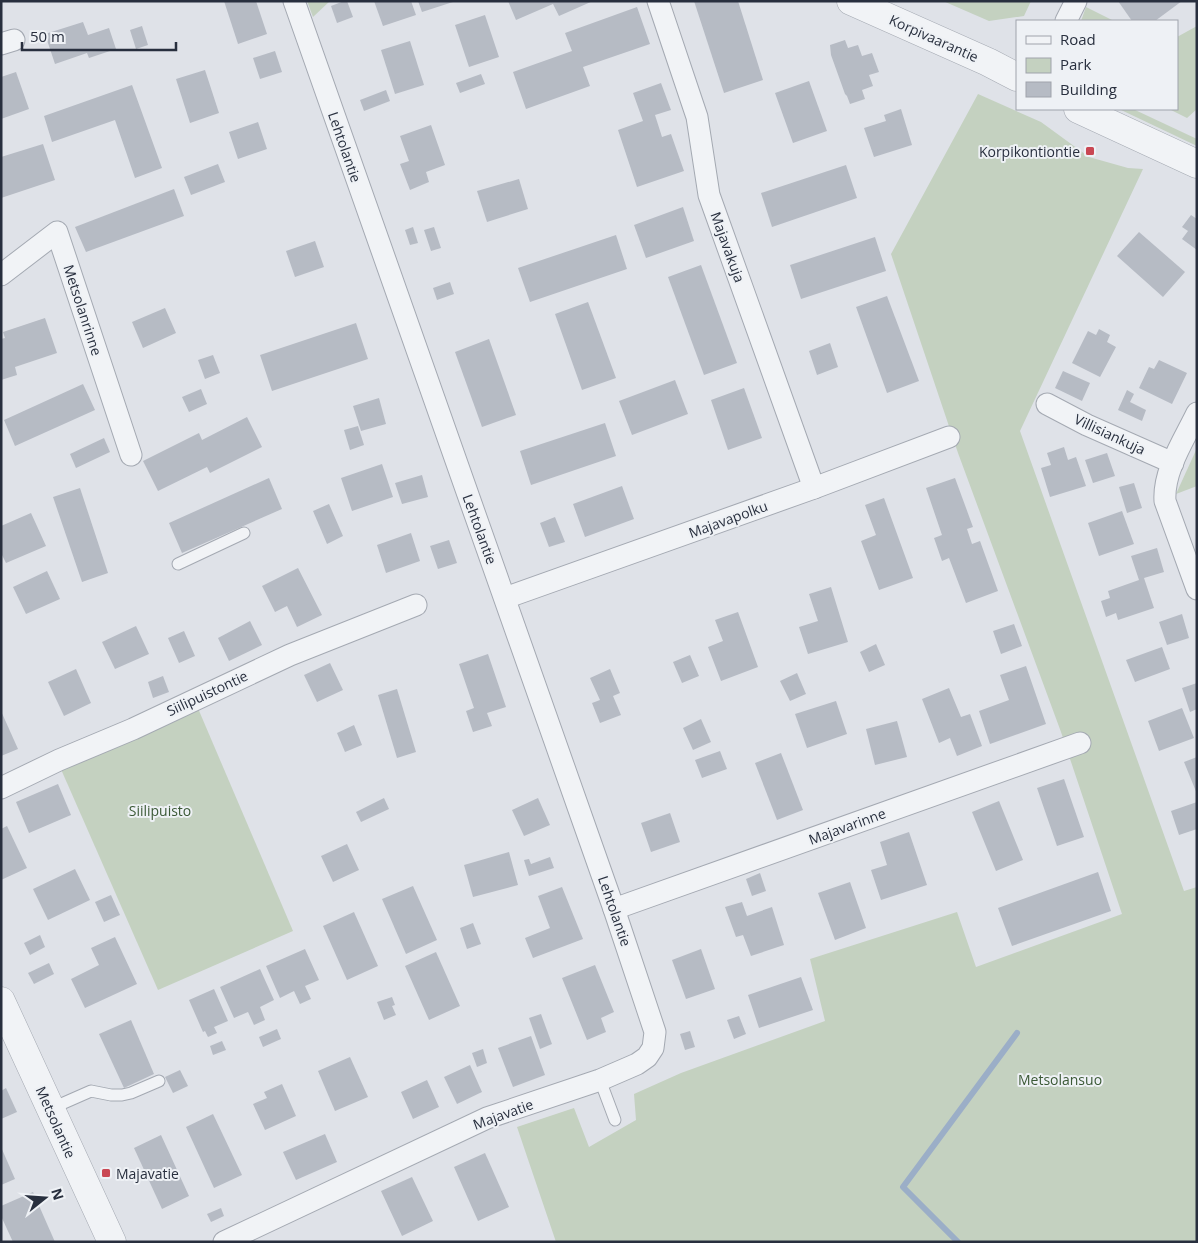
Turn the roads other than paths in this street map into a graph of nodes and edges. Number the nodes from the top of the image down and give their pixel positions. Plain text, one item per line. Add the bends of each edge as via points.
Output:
1 (294, 1) edge
2 (658, 1) edge
3 (851, 1) edge
4 (1076, 1) edge
5 (1066, 20) edge
6 (1016, 76) edge
7 (1080, 110) edge
8 (1197, 164) edge
9 (1, 275) edge
10 (1046, 404) dead end
11 (1197, 413) edge
12 (950, 437) dead end
13 (131, 455) dead end
14 (1174, 463) junction
15 (814, 488) junction
16 (244, 533) dead end
17 (178, 564) dead end
18 (1197, 589) edge
19 (506, 598) junction
20 (416, 605) dead end
21 (1080, 743) dead end
22 (1, 788) edge
23 (614, 909) junction
24 (1, 1001) edge
25 (647, 1057) joint
26 (159, 1080) dead end
27 (600, 1080) junction
28 (50, 1109) junction
29 (615, 1120) dead end
30 (112, 1242) edge
31 (224, 1242) edge

1 - 19 street, Lehtolantie
2 - 15 street, Majavakuja via 697,117 709,195
3 - 6 street, Korpivaarantie
4 - 5 street
7 - 8 street
9 - 13 street, Metsolanrinne via 57,232
10 - 14 street, Villisiankuja
11 - 14 street
12 - 15 street, Majavapolku
14 - 18 street via 1164,489 1165,501
15 - 19 street, Majavapolku
16 - 17 lane
19 - 23 street, Lehtolantie
20 - 22 street, Siilipuistontie via 290,655
21 - 23 street, Majavarinne
23 - 25 street, Lehtolantie via 655,1032 654,1048
24 - 28 street, Metsolantie
25 - 27 street, Majavatie
26 - 28 lane via 122,1095 91,1090
27 - 29 lane
27 - 31 street, Majavatie via 487,1118
28 - 30 street, Metsolantie

